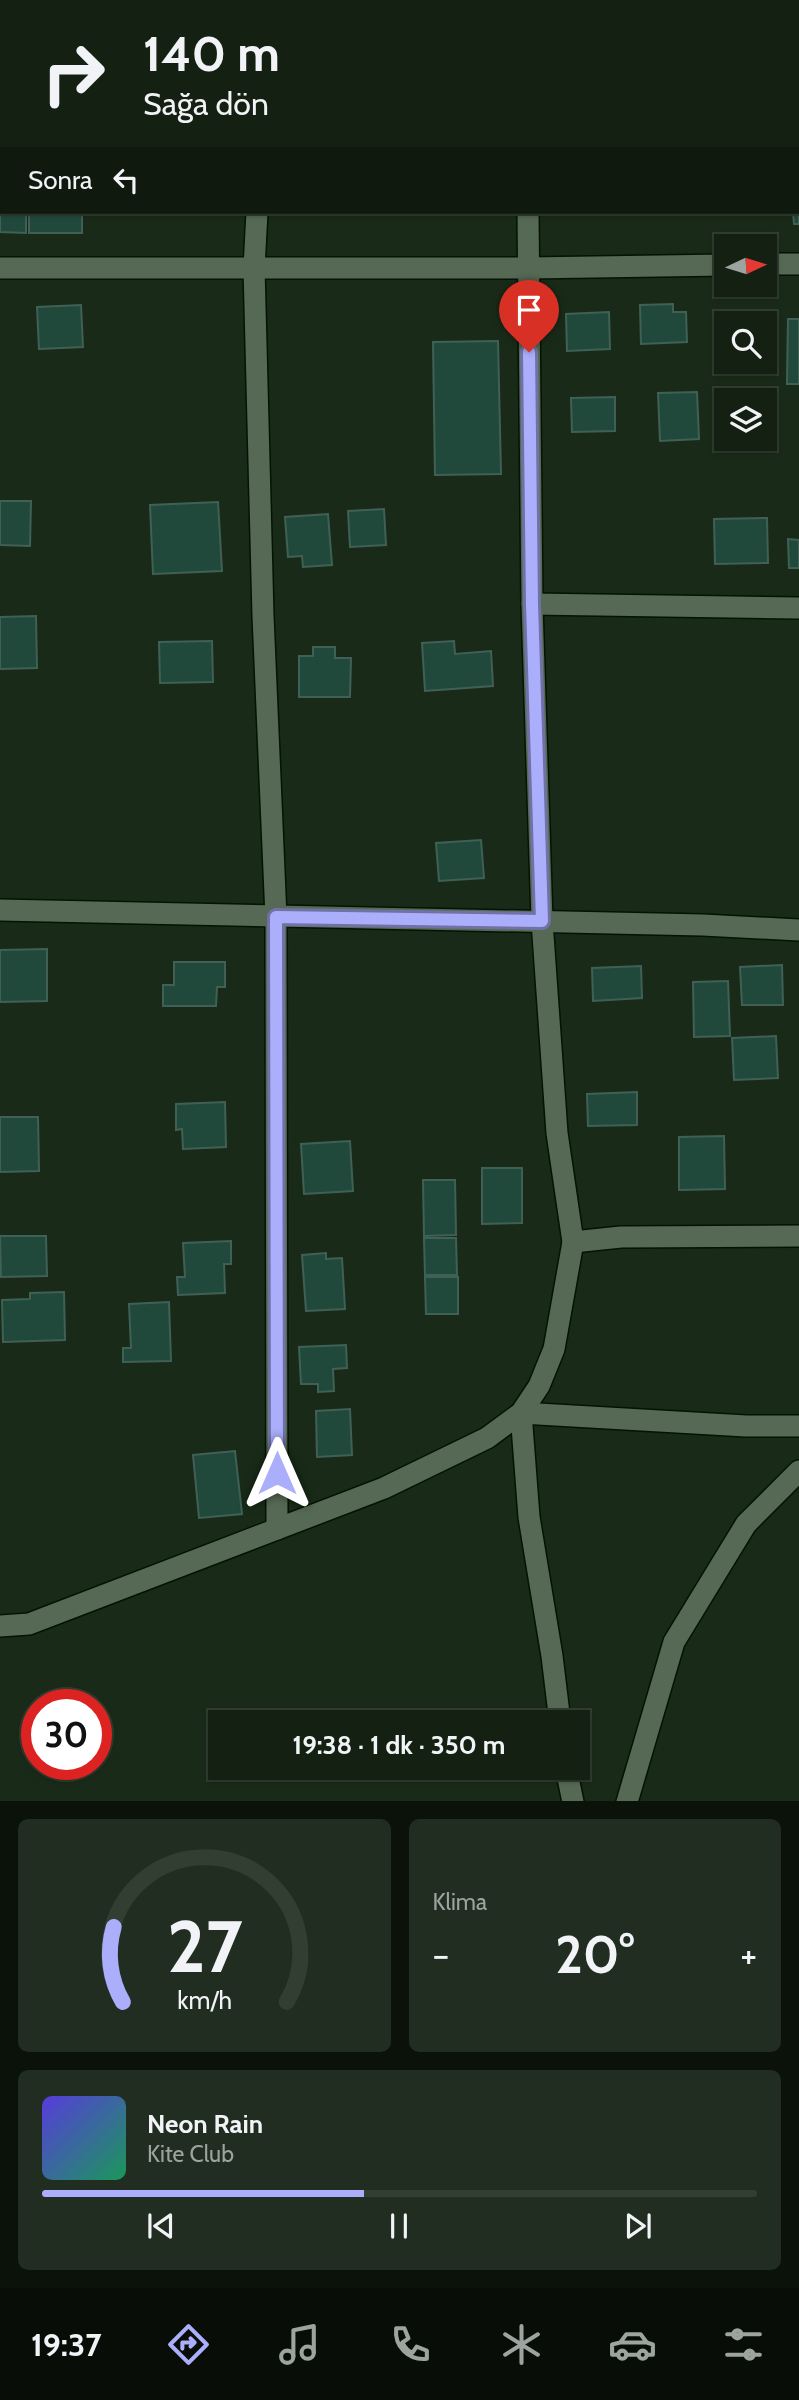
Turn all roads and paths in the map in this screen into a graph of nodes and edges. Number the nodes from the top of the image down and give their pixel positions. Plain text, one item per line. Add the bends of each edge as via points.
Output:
1 (257, 214) edge
2 (528, 214) edge
3 (777, 264) edge
4 (799, 264) edge
5 (714, 265) edge
6 (0, 268) edge
7 (254, 268) junction
8 (528, 268) junction
9 (532, 604) junction
10 (799, 607) edge
11 (0, 910) edge
12 (276, 917) junction
13 (542, 921) junction
14 (799, 930) edge
15 (799, 1236) edge
16 (573, 1242) junction
17 (521, 1413) junction
18 (799, 1426) edge
19 (799, 1471) edge
20 (277, 1529) junction
21 (0, 1626) edge
22 (559, 1710) edge
23 (569, 1780) edge
24 (573, 1801) edge
25 (627, 1801) edge

1 - 7 street
2 - 8 street
3 - 4 street
5 - 8 street
6 - 7 street
7 - 8 street
7 - 12 street
8 - 9 street
9 - 10 street
9 - 13 street
11 - 12 street
12 - 13 street
12 - 20 street
13 - 14 street
13 - 16 street via 557,1133
15 - 16 street via 621,1237
16 - 17 street via 554,1349 539,1386
17 - 18 street
17 - 20 street via 486,1438 395,1482
17 - 22 street via 529,1517
19 - 25 street via 746,1524 674,1642
20 - 21 street via 29,1624
23 - 24 street

